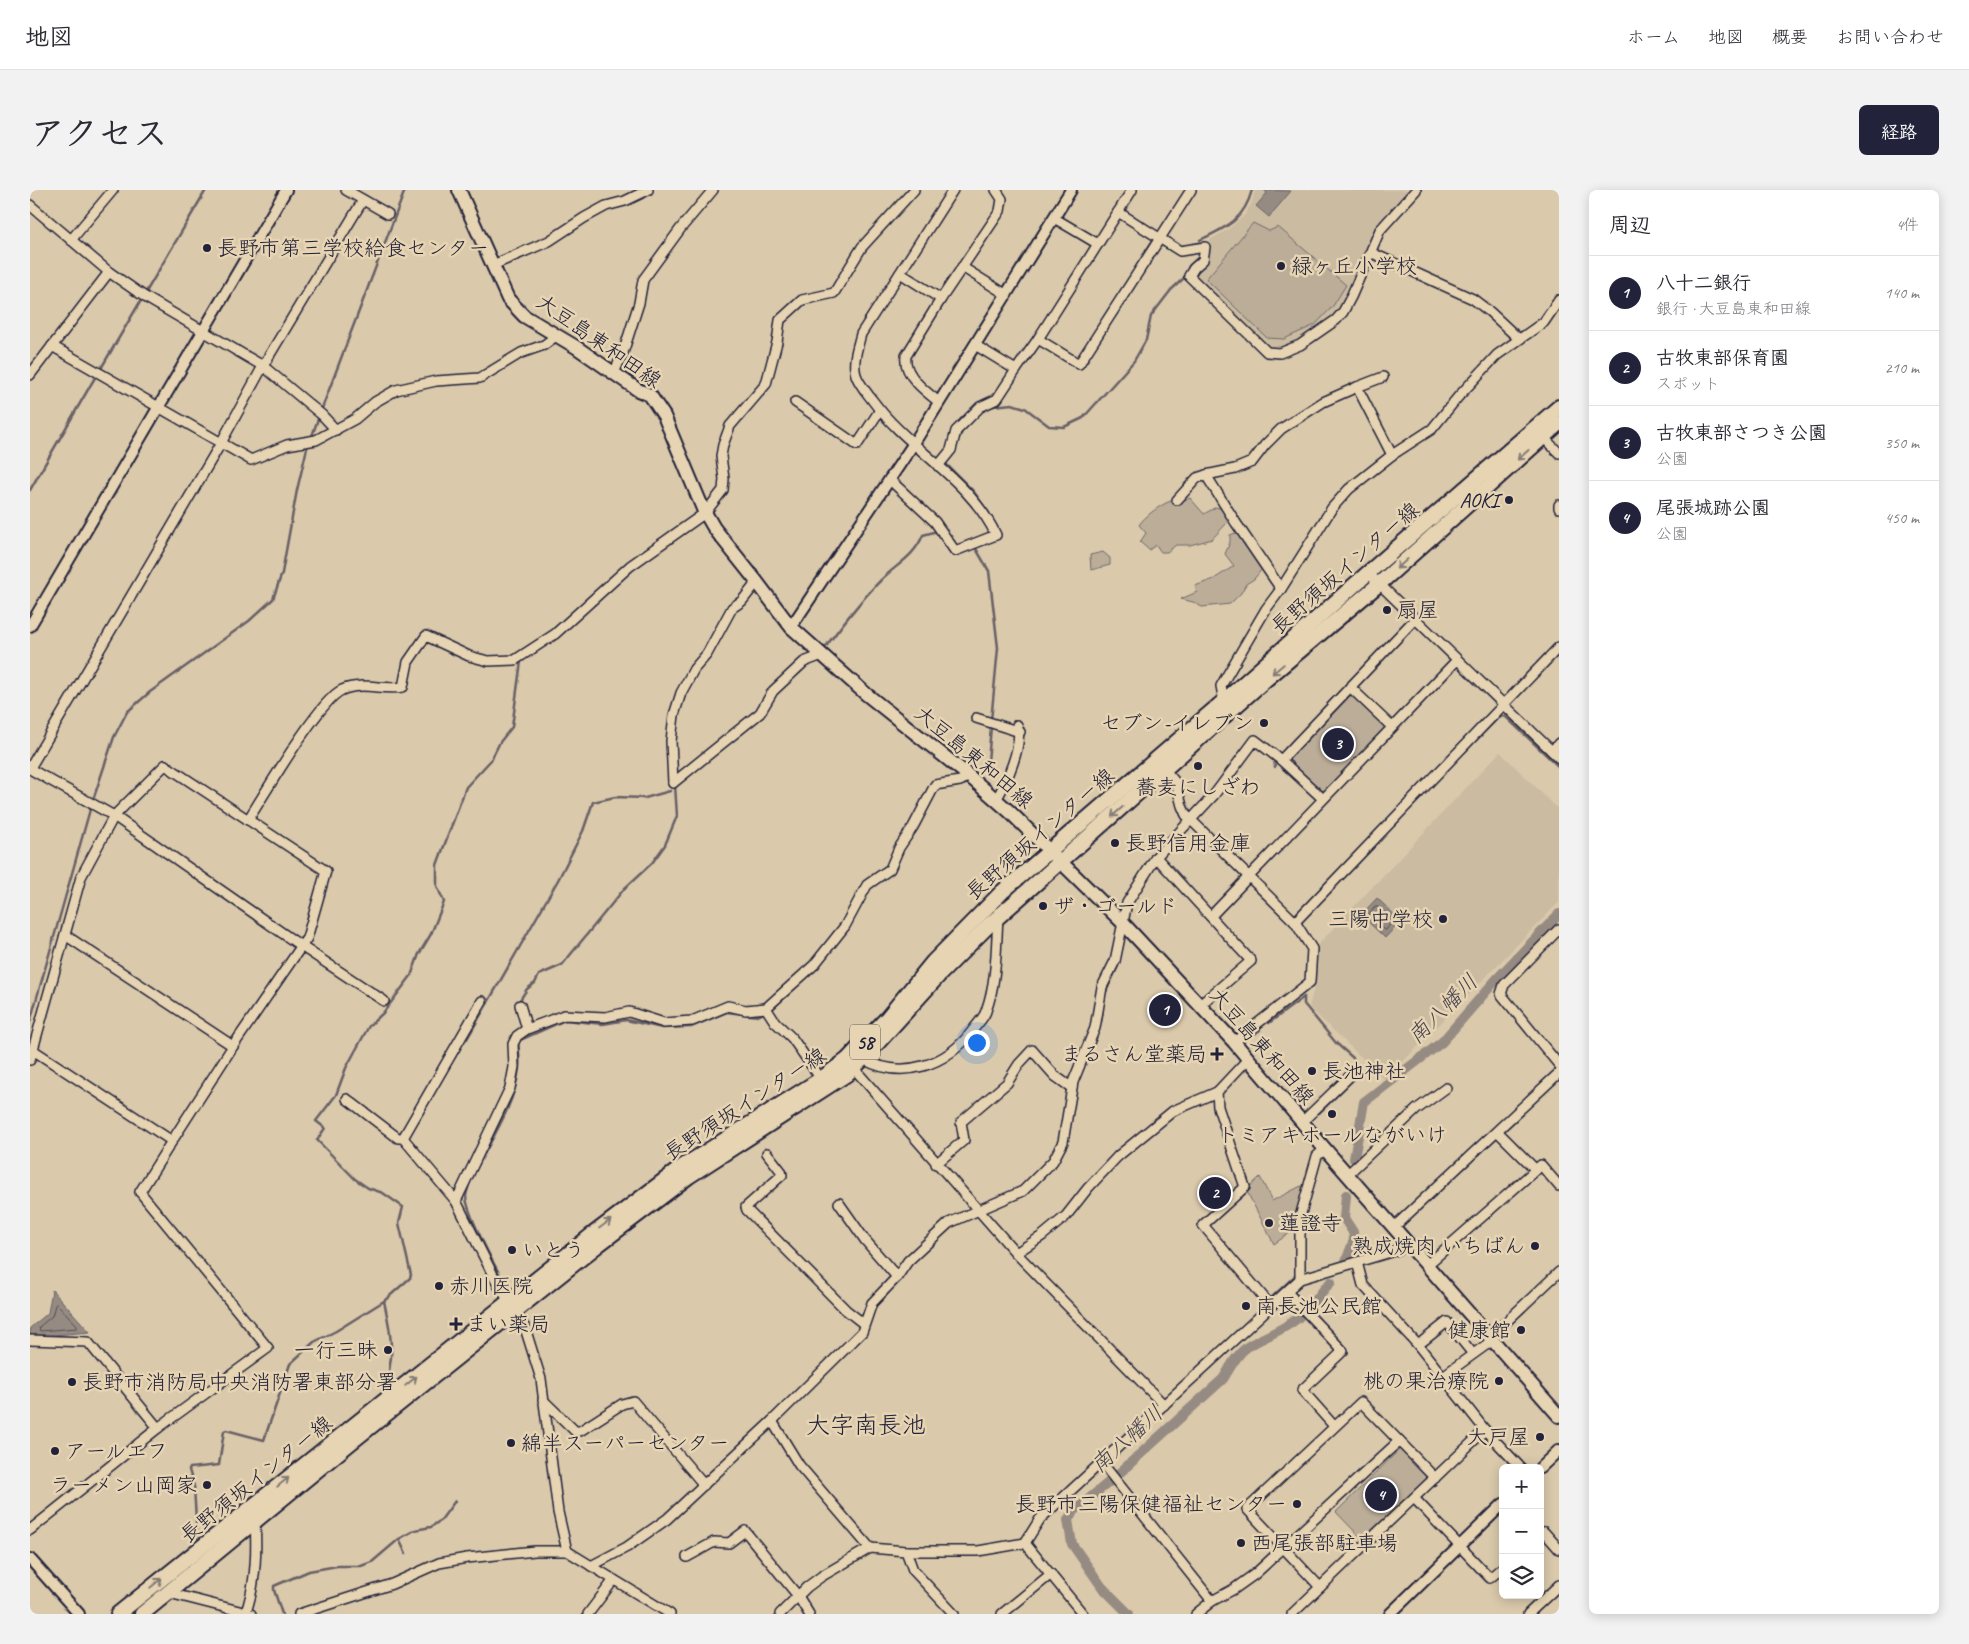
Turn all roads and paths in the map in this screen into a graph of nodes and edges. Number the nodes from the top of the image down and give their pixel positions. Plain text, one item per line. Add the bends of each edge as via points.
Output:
1 (112, 190) edge
2 (286, 190) edge
3 (346, 190) edge
4 (459, 190) edge
5 (648, 190) edge
6 (713, 190) edge
7 (914, 190) edge
8 (953, 190) edge
9 (996, 190) edge
10 (1071, 190) edge
11 (1132, 190) edge
12 (1191, 190) edge
13 (1416, 190) edge
14 (363, 200) junction
15 (30, 205) edge
16 (1118, 212) junction
17 (388, 214) dead end
18 (1054, 218) junction
19 (1160, 239) junction
20 (71, 240) junction
21 (1098, 244) junction
22 (1372, 252) junction
23 (493, 265) junction
24 (962, 267) junction
25 (109, 272) junction
26 (900, 273) junction
27 (1007, 295) junction
28 (941, 299) junction
29 (1559, 300) edge
30 (203, 330) junction
31 (556, 336) junction
32 (1038, 338) junction
33 (1519, 340) junction
34 (975, 345) junction
35 (52, 346) junction
36 (263, 366) junction
37 (1016, 370) junction
38 (614, 373) junction
39 (30, 375) edge
40 (1383, 377) dead end
41 (1357, 387) junction
42 (795, 402) dead end
43 (939, 402) junction
44 (1559, 407) edge
45 (158, 408) junction
46 (880, 410) junction
47 (1559, 423) edge
48 (336, 430) junction
49 (1543, 437) junction
50 (221, 443) junction
51 (914, 443) junction
52 (1559, 453) edge
53 (1392, 455) junction
54 (938, 466) junction
55 (1206, 475) junction
56 (889, 478) junction
57 (1177, 500) dead end
58 (705, 513) junction
59 (1368, 573) junction
60 (757, 582) junction
61 (1379, 584) junction
62 (1281, 589) junction
63 (1415, 619) junction
64 (30, 626) edge
65 (790, 627) junction
66 (1559, 647) edge
67 (822, 655) junction
68 (1457, 660) junction
69 (1350, 686) junction
70 (1224, 701) junction
71 (1503, 705) junction
72 (976, 718) dead end
73 (1392, 727) junction
74 (1559, 743) edge
75 (1552, 751) junction
76 (1559, 758) edge
77 (1282, 760) junction
78 (30, 769) edge
79 (1164, 769) junction
80 (969, 776) junction
81 (1322, 798) junction
82 (996, 800) junction
83 (114, 816) junction
84 (1191, 819) junction
85 (248, 820) junction
86 (1050, 851) junction
87 (1156, 857) junction
88 (1061, 861) junction
89 (1249, 876) junction
90 (1210, 916) junction
91 (998, 917) junction
92 (1122, 922) junction
93 (1295, 922) junction
94 (1559, 929) edge
95 (65, 935) junction
96 (301, 946) junction
97 (482, 1001) dead end
98 (384, 1002) dead end
99 (520, 1005) dead end
100 (1200, 1005) junction
101 (766, 1008) junction
102 (527, 1029) junction
103 (1234, 1042) junction
104 (233, 1046) junction
105 (33, 1050) junction
106 (1248, 1059) junction
107 (30, 1060) edge
108 (855, 1062) junction
109 (1559, 1065) edge
110 (1353, 1073) dead end
111 (1559, 1073) edge
112 (821, 1079) junction
113 (1072, 1088) junction
114 (1446, 1088) dead end
115 (1217, 1092) junction
116 (347, 1099) dead end
117 (1302, 1122) junction
118 (1498, 1132) junction
119 (403, 1138) junction
120 (172, 1141) junction
121 (1325, 1149) junction
122 (768, 1153) dead end
123 (936, 1164) junction
124 (1536, 1170) junction
125 (1348, 1174) junction
126 (1557, 1181) edge
127 (456, 1201) junction
128 (839, 1203) dead end
129 (978, 1211) junction
130 (1394, 1227) junction
131 (1410, 1246) junction
132 (1016, 1253) junction
133 (1357, 1262) junction
134 (1427, 1265) junction
135 (1559, 1272) edge
136 (897, 1277) junction
137 (1300, 1279) junction
138 (1287, 1292) junction
139 (512, 1306) junction
140 (1271, 1306) junction
141 (864, 1324) junction
142 (1491, 1338) junction
143 (30, 1340) edge
144 (1418, 1345) junction
145 (1473, 1354) junction
146 (1443, 1376) junction
147 (543, 1400) junction
148 (1164, 1405) junction
149 (1559, 1416) edge
150 (772, 1421) junction
151 (1334, 1426) junction
152 (158, 1428) junction
153 (1485, 1430) junction
154 (1399, 1441) junction
155 (1559, 1450) edge
156 (1102, 1463) junction
157 (1517, 1464) edge
158 (1544, 1464) edge
159 (1435, 1478) junction
160 (704, 1485) junction
161 (1414, 1498) junction
162 (1499, 1508) edge
163 (255, 1521) junction
164 (30, 1530) edge
165 (1544, 1532) edge
166 (1025, 1543) junction
167 (1460, 1546) junction
168 (870, 1548) junction
169 (1284, 1548) junction
170 (1559, 1549) edge
171 (567, 1551) junction
172 (906, 1551) junction
173 (688, 1557) dead end
174 (30, 1559) edge
175 (591, 1566) junction
176 (1499, 1570) edge
177 (1051, 1574) junction
178 (613, 1581) junction
179 (1559, 1585) edge
180 (1320, 1587) junction
181 (169, 1593) junction
182 (798, 1596) junction
183 (1212, 1601) junction
184 (248, 1613) edge
185 (1392, 1613) edge
186 (78, 1614) edge
187 (118, 1614) edge
188 (142, 1614) edge
189 (299, 1614) edge
190 (588, 1614) edge
191 (670, 1614) edge
192 (780, 1614) edge
193 (809, 1614) edge
194 (954, 1614) edge
195 (1002, 1614) edge
196 (1081, 1614) edge
197 (1196, 1614) edge
198 (1292, 1614) edge
199 (1528, 1614) edge

1 - 20 street
2 - 30 street
3 - 14 street
4 - 23 main road, 大豆島東和田線
5 - 23 street via 595,211 549,241
6 - 38 street via 643,280 639,303
7 - 58 street via 862,247 834,294 802,300 780,320 766,384 730,426 721,456 723,490
8 - 26 street
9 - 24 street via 1002,199 1000,211
10 - 18 street
11 - 16 street
12 - 19 street
13 - 22 street via 1380,230
14 - 17 street
14 - 36 street
15 - 20 street
16 - 19 street
16 - 21 street
18 - 21 street
18 - 27 street
19 - 22 street via 1180,251 1205,247 1203,260 1189,276 1267,352 1280,352 1300,345 1336,320
19 - 32 street via 1079,364
20 - 25 street
21 - 32 street
22 - 33 street via 1473,299
23 - 31 main road, 大豆島東和田線 via 508,299 524,316
24 - 27 street
24 - 28 street
25 - 30 street
25 - 35 street
26 - 28 street
26 - 46 street via 861,334 856,352 856,374
27 - 34 street
28 - 43 street via 906,356 905,363 920,386
29 - 33 street via 1544,322
30 - 36 street
30 - 45 street
31 - 38 main road, 大豆島東和田線
31 - 48 street via 480,378 436,381 396,390
32 - 37 street
33 - 53 street via 1497,355 1432,429
34 - 37 street
34 - 43 street
35 - 39 street
35 - 45 street
36 - 48 street
36 - 50 street
37 - 54 street via 997,399 980,408 956,431 952,450
38 - 58 main road, 大豆島東和田線 via 650,395 664,416
40 - 41 street
41 - 53 street
41 - 55 street via 1323,402 1281,429 1252,462
42 - 46 street via 857,445
43 - 51 street
44 - 59 main road, 長野須坂インター線 / 58
45 - 50 street
45 - 64 street
46 - 51 street
47 - 49 main road, 長野須坂インター線 / 58
48 - 50 street via 310,441 287,444 251,460
49 - 52 street
49 -> 61 main road, 長野須坂インター線 / 58
50 - 78 street
51 - 54 street
51 - 56 street
53 - 62 street via 1349,489 1332,508
54 - 56 street via 974,498 996,535 956,551 935,522
55 - 57 street via 1197,478
55 - 62 street
56 - 65 street
58 - 60 main road, 大豆島東和田線
58 - 85 street via 630,566 555,634 514,660 475,658 426,636 408,662 403,687 368,686 343,689 335,694 318,713
59 - 61 street
59 - 70 main road, 長野須坂インター線 / 58
60 - 65 main road, 大豆島東和田線
60 - 67 street via 732,608 708,654 694,669 681,693 671,741 673,783 760,713 773,690 804,662
61 - 63 street
61 -> 79 main road, 長野須坂インター線 / 58
62 - 70 street via 1256,624 1222,686
63 - 68 street
63 - 69 street
65 - 67 main road, 大豆島東和田線
66 - 71 street
67 - 80 main road, 大豆島東和田線
68 - 71 street
68 - 73 street
69 - 73 street
69 - 77 street
70 - 86 main road, 長野須坂インター線 / 58
71 - 75 street
71 - 93 street
72 - 82 street via 1019,728 1007,782
73 - 81 street
74 - 75 street
75 - 76 street
77 - 81 street
77 - 84 street via 1255,740 1214,795
78 - 83 street
79 - 84 street via 1176,783 1184,811
79 -> 88 main road, 長野須坂インター線 / 58
80 - 82 main road, 大豆島東和田線
80 - 101 street via 960,781 935,785 890,869 867,885 845,926 814,965
81 - 89 street
82 - 86 main road, 大豆島東和田線
83 - 85 street via 164,765
83 - 95 street via 81,877
83 - 96 street
84 - 87 street
84 - 89 street
85 - 96 street via 326,871 307,938
86 - 88 main road, 大豆島東和田線
86 - 108 main road, 長野須坂インター線 / 58 via 975,918 933,962
87 - 90 street
87 - 92 street via 1127,903
88 - 91 main road, 長野須坂インター線 / 58
88 - 92 main road, 大豆島東和田線
89 - 90 street
89 - 93 street
90 - 100 street via 1251,961
91 - 108 main road, 長野須坂インター線 / 58
91 - 108 street via 997,953 986,1013 964,1042 930,1065 892,1069
92 - 100 main road, 大豆島東和田線
92 - 113 street via 1115,962 1099,996 1096,1028
93 - 103 street via 1312,949 1310,982
94 - 109 street via 1504,985 1501,994
95 - 104 street
95 - 105 street
96 - 98 street
96 - 104 street
97 - 119 street
99 - 102 street
100 - 103 main road, 大豆島東和田線
101 - 102 street via 746,1010 728,1006 692,1021 664,1023 629,1012 606,1017 564,1015
101 - 112 street
102 - 127 street via 517,1036 513,1044 514,1067 510,1088
103 - 106 main road, 大豆島東和田線
104 - 120 street
105 - 107 street
105 - 120 street
106 - 115 street
106 - 117 main road, 大豆島東和田線
108 - 112 main road, 長野須坂インター線 / 58
108 - 123 street
108 - 139 main road, 長野須坂インター線 / 58 via 825,1089 689,1176
110 - 117 street
111 - 118 street
139 -> 112 main road, 長野須坂インター線 / 58 via 592,1235 682,1167
113 - 123 street via 1032,1050 1008,1082 961,1122 964,1140
113 - 129 street via 1063,1142 1053,1161 1023,1190
114 - 125 street via 1417,1109
115 - 132 street via 1173,1110 1118,1156 1066,1216
115 - 140 street via 1218,1107 1245,1187 1203,1225
116 - 119 street via 398,1138
117 - 121 main road, 大豆島東和田線
118 - 124 street
118 - 130 street
119 - 127 street
120 - 152 street via 140,1192 268,1348
121 - 125 main road, 大豆島東和田線
121 - 137 street via 1317,1156 1300,1217
122 - 141 street via 782,1175 746,1207 747,1210 846,1310
123 - 129 street
124 - 126 street via 1541,1165
124 - 134 street
125 - 130 main road, 大豆島東和田線
127 - 139 street
128 - 136 street
129 - 132 street
129 - 136 street via 941,1229 908,1261
130 - 131 main road, 大豆島東和田線
131 - 133 street
131 - 134 main road, 大豆島東和田線
132 - 148 street
133 - 137 street
133 - 144 street via 1363,1284
134 - 142 main road, 大豆島東和田線
135 - 142 street
136 - 141 street via 872,1303
137 - 138 street
138 - 140 street
138 - 151 street via 1343,1352 1302,1390
139 - 147 street via 525,1328 541,1379
139 - 163 main road, 長野須坂インター線 / 58
187 -> 139 main road, 長野須坂インター線 / 58 via 397,1392
140 - 148 street
141 - 150 street via 862,1332
142 - 145 street
142 - 149 main road, 大豆島東和田線
143 - 152 street via 88,1342
144 - 145 street via 1447,1322
144 - 146 street
145 - 146 street
146 - 153 street
147 - 160 street via 575,1431 633,1401
147 - 171 street via 558,1512
148 - 156 street
150 - 160 street
150 - 168 street via 799,1465
151 - 154 street via 1361,1402
151 - 169 street via 1248,1510
152 - 164 street
153 - 157 street
153 - 159 street
154 - 159 street
154 - 169 street
155 - 158 street
156 - 166 street via 1040,1519
156 - 183 street
159 - 161 street
160 - 175 street via 668,1519 627,1547
161 - 167 street
161 - 180 street
162 - 167 street
163 - 181 main road, 長野須坂インター線 / 58
163 - 184 street via 254,1574
165 - 170 street
166 - 172 street via 978,1551
166 - 177 street
167 - 176 street via 1490,1578
167 - 185 street
168 - 172 street
168 - 182 street via 822,1576
169 - 180 street
169 - 183 street via 1255,1574
171 - 175 street
171 - 189 street via 535,1551 439,1563 392,1584
172 - 194 street via 913,1570
173 - 182 street via 714,1542 729,1543 745,1531
174 - 186 street
175 - 178 street
177 - 195 street
177 - 196 street
178 - 190 street
178 - 191 street
179 - 199 street
180 - 198 street
181 - 184 street
181 - 188 main road, 長野須坂インター線 / 58
182 - 192 street
182 - 193 street
183 - 197 street

